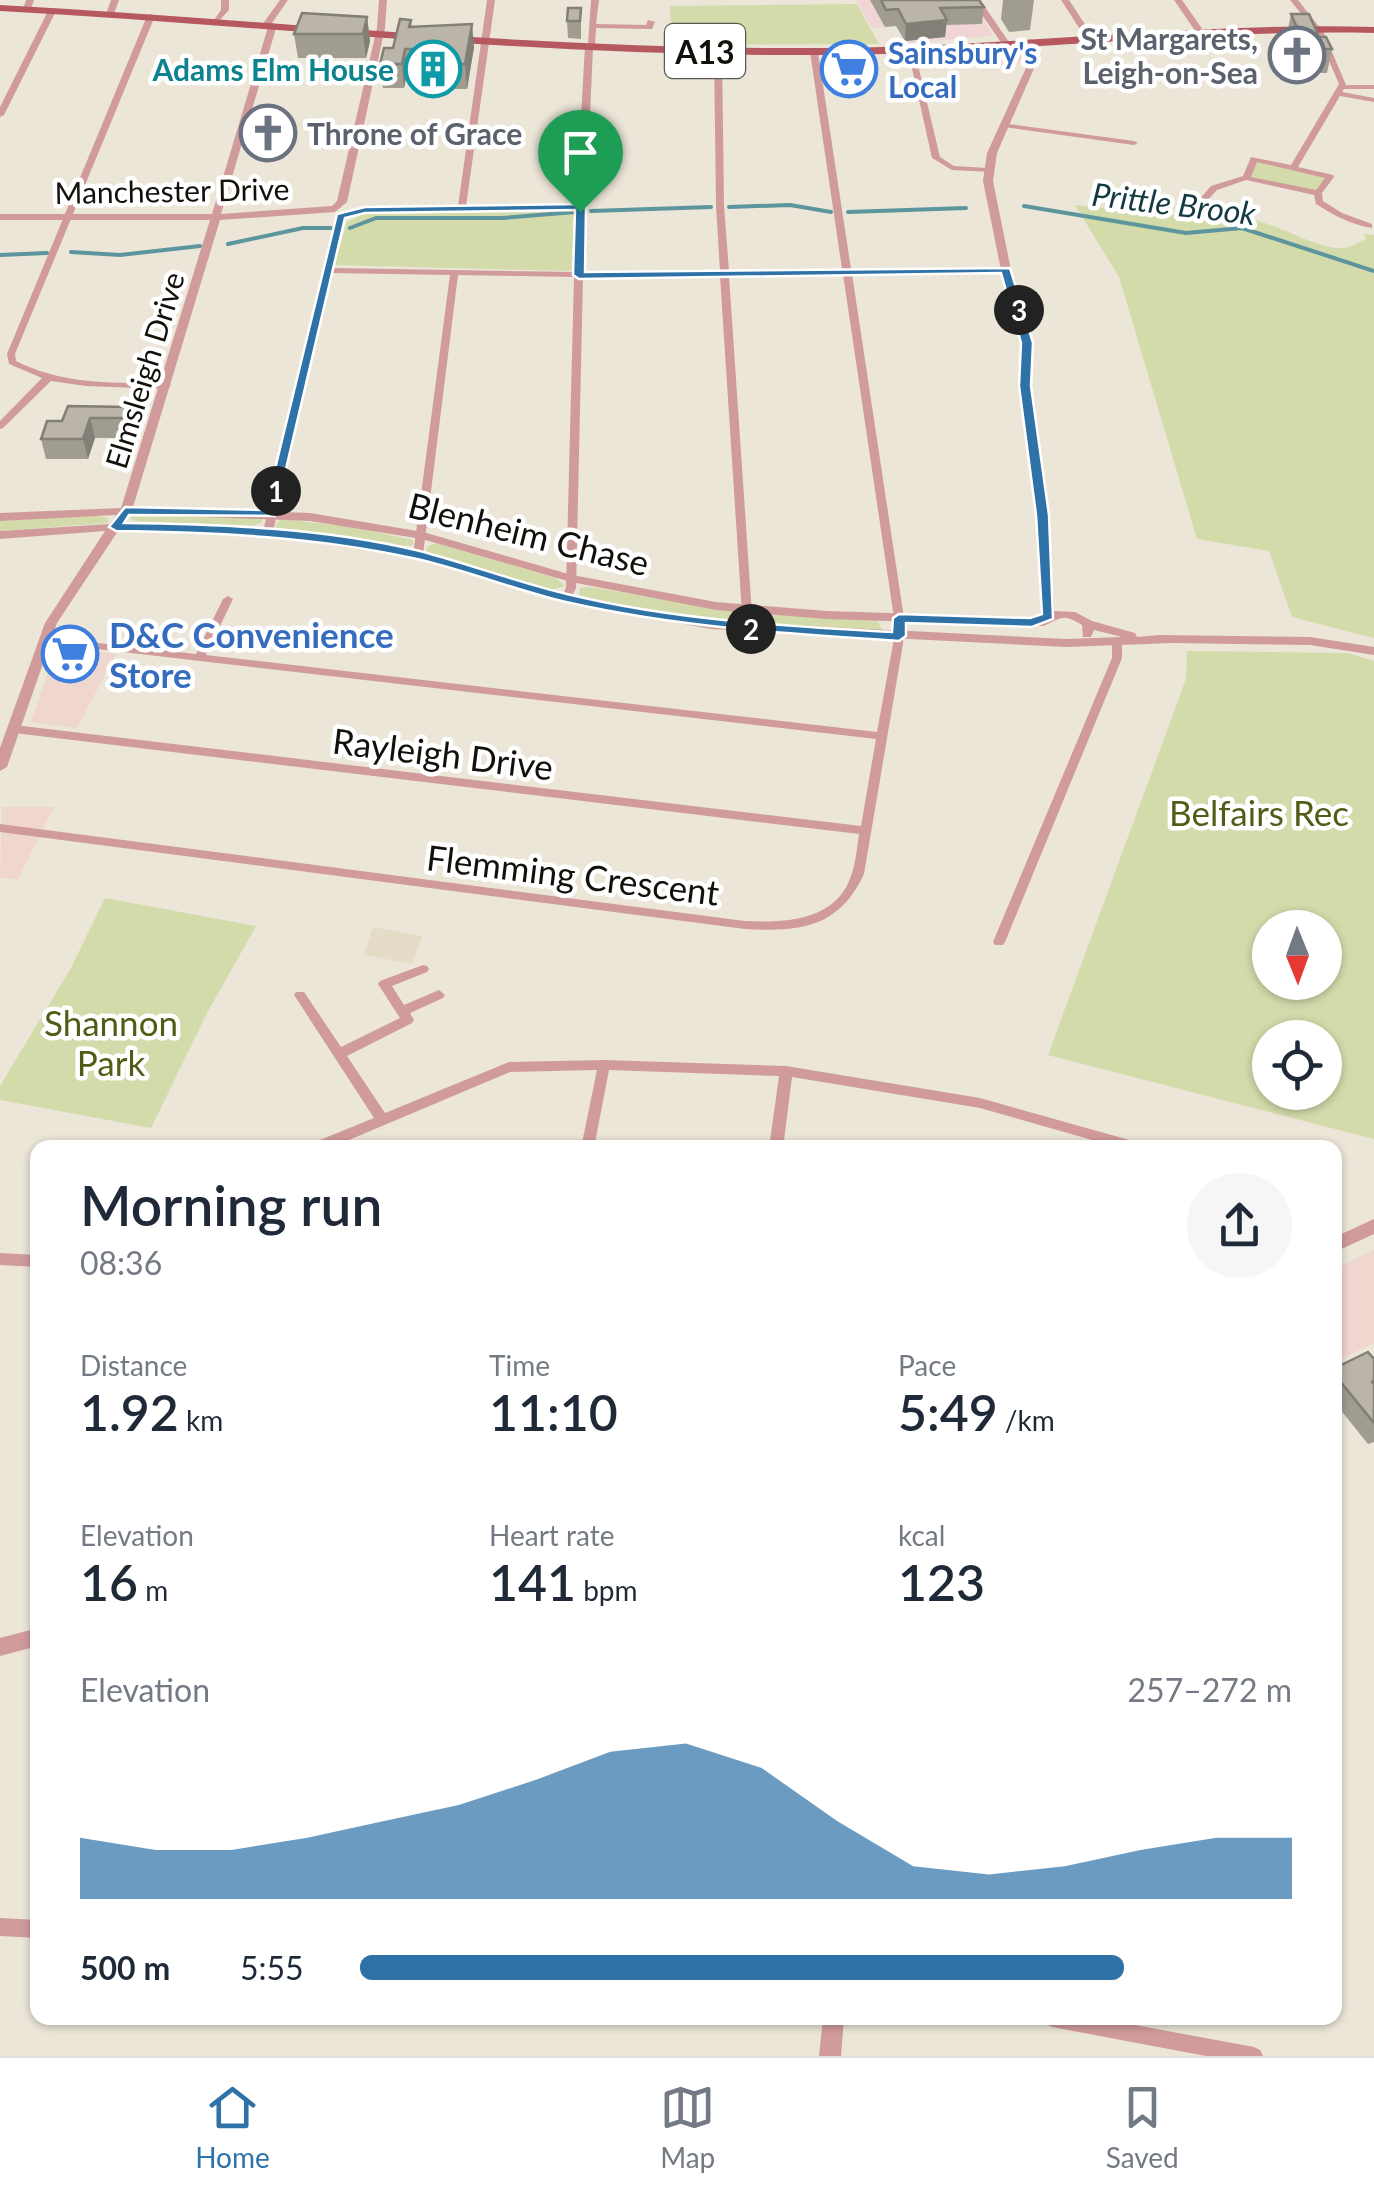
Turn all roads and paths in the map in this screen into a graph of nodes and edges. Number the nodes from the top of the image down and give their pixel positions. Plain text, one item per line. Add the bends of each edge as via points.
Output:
1 (115, 0) edge
2 (225, 0) edge
3 (284, 0) edge
4 (383, 0) edge
5 (490, 0) edge
6 (595, 0) edge
7 (976, 0) edge
8 (1066, 0) edge
9 (1178, 0) edge
10 (1294, 0) edge
11 (28, 5) edge
12 (0, 8) edge
13 (52, 11) junction
14 (110, 14) junction
15 (152, 16) junction
16 (218, 20) junction
17 (651, 22) dead end
18 (270, 25) junction
19 (593, 26) junction
20 (1316, 27) junction
21 (1199, 30) junction
22 (1374, 30) edge
23 (380, 34) junction
24 (1090, 38) junction
25 (485, 40) junction
26 (1005, 42) junction
27 (1031, 42) junction
28 (590, 46) junction
29 (910, 48) junction
30 (718, 51) junction
31 (814, 52) junction
32 (1374, 87) edge
33 (1341, 90) junction
34 (1374, 100) edge
35 (0, 115) edge
36 (1004, 125) junction
37 (1134, 143) dead end
38 (1295, 166) junction
39 (988, 170) junction
40 (1246, 178) junction
41 (1318, 193) junction
42 (1202, 201) dead end
43 (580, 207) junction
44 (462, 209) junction
45 (68, 217) junction
46 (216, 217) junction
47 (0, 218) edge
48 (1369, 226) dead end
49 (327, 270) junction
50 (1006, 270) junction
51 (454, 272) junction
52 (848, 272) junction
53 (725, 274) junction
54 (579, 275) junction
55 (12, 362) junction
56 (0, 371) edge
57 (49, 377) junction
58 (166, 386) junction
59 (0, 426) edge
60 (125, 511) junction
61 (270, 514) junction
62 (0, 517) edge
63 (116, 527) junction
64 (268, 532) junction
65 (0, 535) edge
66 (422, 536) junction
67 (418, 555) junction
68 (572, 578) junction
69 (1046, 586) junction
70 (566, 598) junction
71 (228, 599) dead end
72 (748, 609) junction
73 (1074, 614) junction
74 (899, 618) junction
75 (1046, 619) junction
76 (1088, 624) junction
77 (748, 629) junction
78 (899, 636) junction
79 (46, 640) junction
80 (1169, 640) junction
81 (1067, 642) junction
82 (1117, 643) junction
83 (1374, 651) edge
84 (201, 655) junction
85 (14, 729) junction
86 (883, 736) junction
87 (3, 749) edge
88 (0, 767) edge
89 (0, 828) edge
90 (866, 832) junction
91 (999, 942) dead end
92 (422, 969) dead end
93 (300, 995) dead end
94 (440, 995) dead end
95 (401, 1011) junction
96 (339, 1054) junction
97 (604, 1065) junction
98 (786, 1071) junction
99 (382, 1119) junction
100 (334, 1140) edge
101 (589, 1140) edge
102 (777, 1140) edge
103 (1112, 1140) edge
104 (1374, 1226) edge
105 (1342, 1242) edge
106 (0, 1259) edge
107 (30, 1261) edge
108 (30, 1640) edge
109 (0, 1647) edge
110 (0, 1927) edge
111 (30, 1928) edge
112 (833, 2025) edge
113 (1089, 2025) edge
114 (830, 2056) edge
115 (1254, 2056) edge

1 - 14 street
2 - 16 street
3 - 18 street, Elmsleigh Drive
4 - 23 street
5 - 25 street
6 - 19 street
7 - 26 street
8 - 24 street
9 - 21 street
10 - 20 street
11 - 12 main road, A13
11 - 13 main road, A13
13 - 14 main road, A13
13 - 35 street
14 - 15 main road, A13
15 - 16 main road, A13
15 - 45 street
16 - 18 main road, A13
17 - 19 street
18 - 23 main road, A13
18 - 46 street, Elmsleigh Drive
19 - 28 street
20 - 21 main road, A13
20 - 22 main road, A13
20 - 33 street
21 - 24 main road, A13
23 - 25 main road, A13
23 - 46 street, Manchester Drive via 342,202 329,211
24 - 27 main road, A13
25 - 28 main road, A13
25 - 44 street
26 - 27 main road, A13
26 - 29 main road, A13
27 - 36 street via 1034,57
28 - 30 main road, A13
28 - 43 street
29 - 31 main road, A13
29 - 39 street via 936,158 952,168
30 - 31 main road, A13
30 - 53 street
31 - 52 street, Flemming Crescent
32 - 33 street
33 - 34 street
33 - 38 street
36 - 37 street
36 - 39 street
38 - 40 street via 1254,159
38 - 41 street via 1330,177
39 - 50 street
40 - 41 street
40 - 42 street via 1214,188
41 - 48 street via 1339,215
43 - 44 street, Manchester Drive
43 - 54 street
44 - 49 street, Manchester Drive via 340,216
45 - 46 street, Manchester Drive
45 - 47 street, Manchester Drive
45 - 55 street
46 - 58 street, Elmsleigh Drive
49 - 51 street
49 - 61 street
50 - 52 street
50 - 69 street via 1027,343 1025,386
51 - 54 street
51 - 66 street
52 - 53 street
52 - 74 street, Flemming Crescent
53 - 54 street
53 - 72 street
54 - 68 street
55 - 56 street
55 - 57 street
57 - 58 street
57 - 59 street
58 - 60 street, Elmsleigh Drive
60 - 61 street, Blenheim Chase
60 - 62 street, Blenheim Chase
60 - 63 street, Elmsleigh Drive
61 - 64 street
61 - 66 street, Blenheim Chase
63 - 64 street, Blenheim Chase
63 - 65 street, Blenheim Chase
63 - 79 street, Elmsleigh Drive
64 - 67 street, Blenheim Chase
66 - 67 street
66 - 68 street, Blenheim Chase
67 - 70 street, Blenheim Chase
68 - 70 street
68 - 72 street, Blenheim Chase
69 - 73 street
69 - 75 street
70 - 77 street, Blenheim Chase
71 - 84 street
72 - 74 street, Blenheim Chase
72 - 77 street
73 - 75 street, Blenheim Chase
73 - 76 street
74 - 75 street, Blenheim Chase
74 - 78 street, Flemming Crescent
75 - 81 street via 1044,632
76 - 80 street
76 - 81 street via 1086,636
77 - 78 street, Blenheim Chase
78 - 81 street, Blenheim Chase
78 - 86 street, Flemming Crescent
79 - 84 street
79 - 85 street, Elmsleigh Drive
80 - 82 street, Blenheim Chase
80 - 83 street via 1335,642
81 - 82 street, Blenheim Chase
82 - 91 street via 1117,658
84 - 86 street
85 - 87 street, Elmsleigh Drive
85 - 90 street, Rayleigh Drive
86 - 90 street, Flemming Crescent
87 - 88 street, Elmsleigh Drive
89 - 90 street, Flemming Crescent via 774,928 820,918 839,906 852,892
92 - 95 street via 384,984
93 - 96 street
94 - 95 street
95 - 96 street via 408,1020
96 - 99 street
97 - 98 street
97 - 99 street via 509,1067
97 - 101 street
98 - 102 street
98 - 103 street via 980,1103
99 - 100 street
104 - 105 street
106 - 107 street
108 - 109 street
110 - 111 street
112 - 114 street
113 - 115 street

